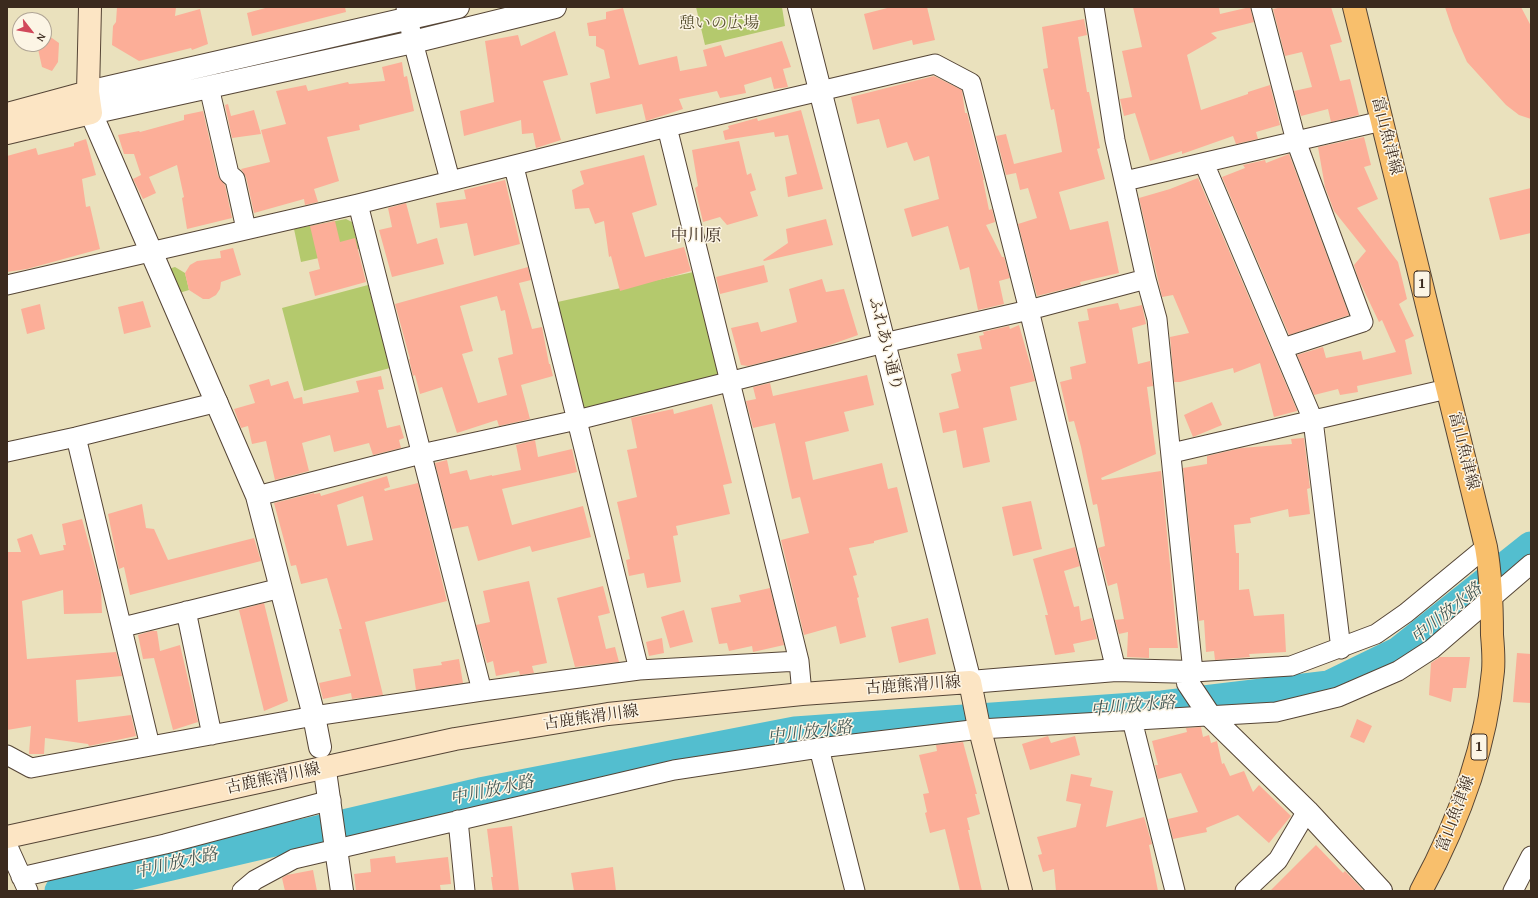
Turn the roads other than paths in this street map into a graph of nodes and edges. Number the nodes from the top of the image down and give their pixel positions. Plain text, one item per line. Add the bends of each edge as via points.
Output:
1 (90, 7) edge
2 (458, 7) edge
3 (555, 7) edge
4 (799, 7) edge
5 (1094, 7) edge
6 (1261, 7) edge
7 (1354, 7) edge
8 (408, 13) edge
9 (413, 42) junction
10 (209, 87) junction
11 (821, 92) junction
12 (89, 102) junction
13 (7, 114) edge
14 (1382, 121) junction
15 (667, 127) junction
16 (7, 133) edge
17 (1296, 141) junction
18 (1204, 163) junction
19 (514, 167) junction
20 (450, 180) junction
21 (1124, 181) junction
22 (358, 204) junction
23 (246, 229) junction
24 (149, 251) junction
25 (1146, 279) junction
26 (7, 285) edge
27 (1029, 310) junction
28 (884, 343) junction
29 (1283, 348) junction
30 (731, 382) junction
31 (1447, 389) junction
32 (218, 402) junction
33 (578, 420) junction
34 (1314, 420) junction
35 (76, 437) junction
36 (7, 452) edge
37 (1172, 453) junction
38 (421, 454) junction
39 (257, 496) junction
40 (1487, 554) junction
41 (1531, 564) edge
42 (281, 588) junction
43 (1491, 594) junction
44 (186, 611) junction
45 (123, 627) junction
46 (1341, 649) junction
47 (799, 660) junction
48 (639, 670) junction
49 (1116, 670) junction
50 (1186, 676) junction
51 (971, 689) junction
52 (482, 691) junction
53 (802, 694) junction
54 (1210, 715) junction
55 (314, 716) junction
56 (1132, 720) junction
57 (979, 726) junction
58 (212, 735) junction
59 (150, 746) junction
60 (320, 748) dead end
61 (819, 748) junction
62 (7, 754) edge
63 (326, 778) dead end
64 (331, 805) junction
65 (1307, 811) junction
66 (458, 820) junction
67 (8, 843) edge
68 (336, 846) junction
69 (1531, 856) edge
70 (24, 884) edge
71 (242, 891) edge
72 (342, 891) edge
73 (465, 891) edge
74 (855, 891) edge
75 (1021, 891) edge
76 (1174, 891) edge
77 (1245, 891) edge
78 (1382, 891) edge
79 (1421, 891) edge
80 (1513, 891) edge

1 - 12 main road
2 - 8 street
3 - 9 street
4 - 11 street, ふれあい通り
5 - 21 street
6 - 17 street
7 - 14 main road, 富山魚津線 / 1
8 - 9 street
8 - 12 street
9 - 10 street
9 - 20 street
10 - 12 street
10 - 23 street via 229,174 235,178
11 - 15 street
11 - 27 street via 935,64 971,83
11 - 28 street, ふれあい通り
12 - 13 main road
12 - 16 main road
12 - 24 street
14 - 17 street
14 - 31 main road, 富山魚津線 / 1
15 - 19 street
15 - 30 street
17 - 18 street
17 - 29 street via 1363,322
18 - 21 street
18 - 29 street
19 - 20 street
19 - 33 street
20 - 22 street
21 - 25 street
22 - 23 street
22 - 38 street
23 - 24 street
24 - 26 street
24 - 32 street
25 - 27 street
25 - 37 street via 1157,319
27 - 28 street
27 - 49 street
28 - 30 street
28 - 51 street, ふれあい通り
29 - 34 street
30 - 33 street
30 - 47 street
31 - 34 street
31 - 40 main road, 富山魚津線 / 1
32 - 35 street
32 - 39 street
33 - 38 street
33 - 48 street
34 - 37 street
34 - 46 street
35 - 36 street
35 - 45 street
37 - 50 street
38 - 39 street
38 - 52 street
39 - 42 street
40 - 43 main road, 富山魚津線 / 1
40 - 46 street via 1376,634
41 - 43 street
42 - 44 street
42 - 55 street
43 - 54 street via 1432,649 1398,671 1338,697 1276,712
43 - 79 main road, 富山魚津線 / 1 via 1493,670 1484,730 1466,795
44 - 45 street
44 - 58 street
45 - 59 street
46 - 50 street via 1291,666
47 - 48 street
47 - 53 street
48 - 52 street
49 - 50 street
49 - 51 street
50 - 54 street
51 - 53 main road, 古鹿熊滑川線
51 - 57 main road, 古鹿熊滑川線
52 - 55 street
53 - 67 main road, 古鹿熊滑川線 via 608,714 455,739
54 - 56 street
54 - 65 street
55 - 58 street
55 - 60 street
56 - 57 street
56 - 76 street
57 - 61 street
57 - 75 main road, 古鹿熊滑川線
58 - 59 street
59 - 62 street via 31,768
61 - 66 street via 674,770
61 - 74 street
63 - 64 street
64 - 68 street
64 - 70 street via 164,844
65 - 77 street via 1278,860
65 - 78 street
66 - 68 street
66 - 73 street
67 - 70 street
68 - 71 street via 294,859 255,880
68 - 72 street
69 - 80 street

